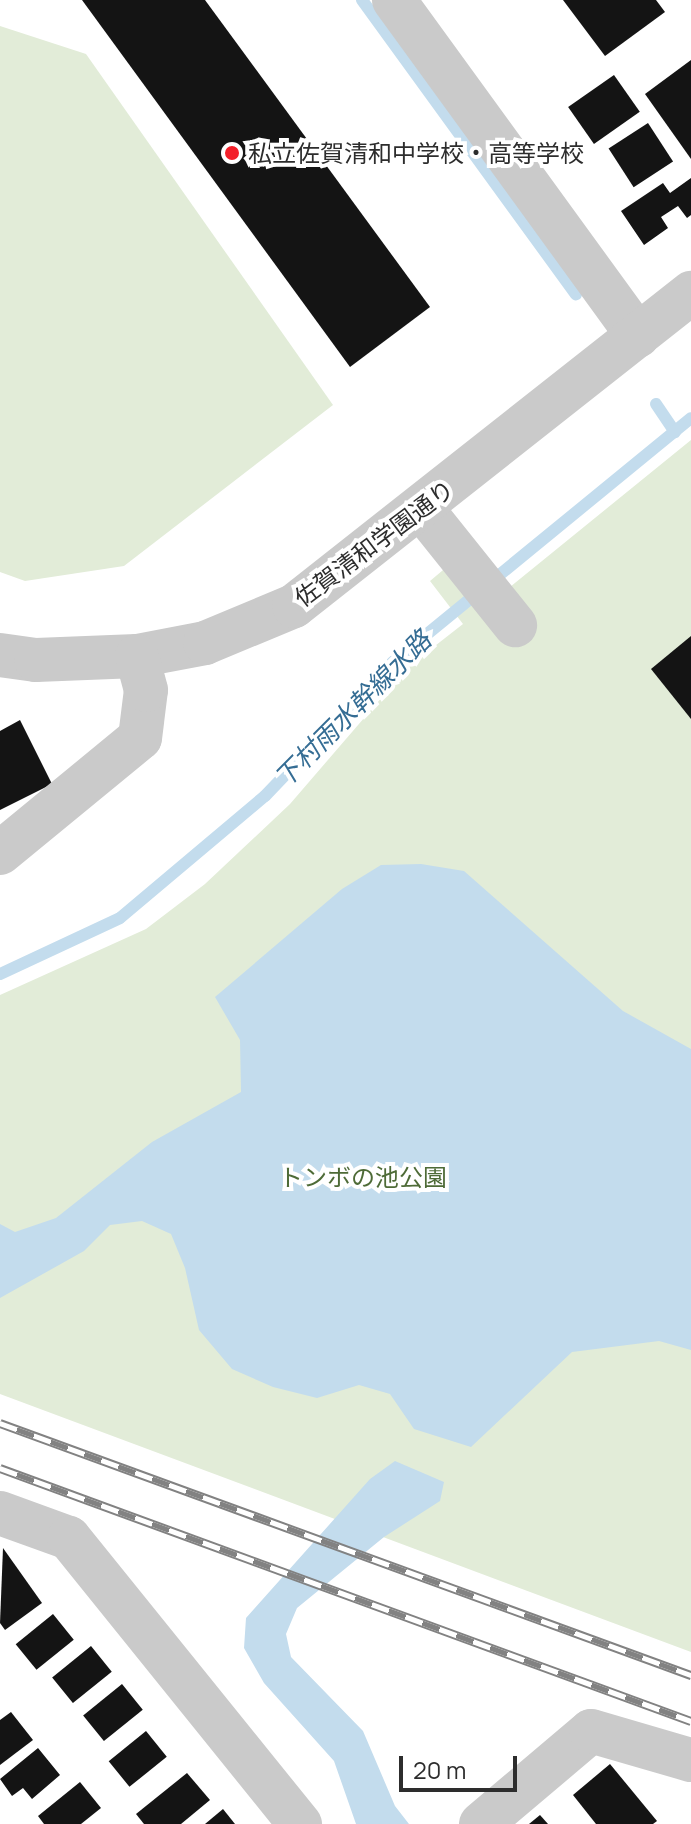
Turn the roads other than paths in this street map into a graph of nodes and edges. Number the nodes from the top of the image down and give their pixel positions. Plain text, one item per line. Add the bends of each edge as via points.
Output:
1 (394, 0) edge
2 (691, 293) edge
3 (638, 336) junction
4 (422, 509) junction
5 (504, 612) dead end
6 (0, 655) edge
7 (137, 656) junction
8 (0, 853) edge
9 (0, 1513) edge
10 (691, 1760) edge
11 (300, 1824) edge
12 (481, 1824) edge

1 - 3 street
2 - 3 street, 佐賀清和学園通り
3 - 4 street, 佐賀清和学園通り
4 - 5 street
4 - 7 street, 佐賀清和学園通り via 294,606 205,643
6 - 7 street, 佐賀清和学園通り via 36,660
7 - 8 street via 146,690 140,738
9 - 11 street via 69,1538
10 - 12 street via 591,1731

